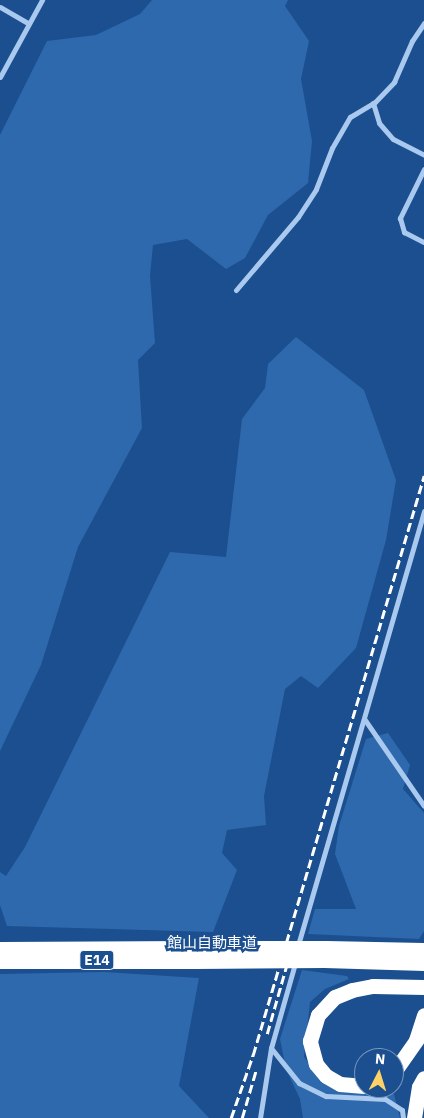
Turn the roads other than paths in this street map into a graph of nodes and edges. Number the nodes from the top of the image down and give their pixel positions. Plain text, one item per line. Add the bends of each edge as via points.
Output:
1 (42, 0) edge
2 (0, 7) edge
3 (28, 23) junction
4 (424, 23) edge
5 (0, 77) edge
6 (373, 103) junction
7 (424, 155) edge
8 (424, 169) edge
9 (424, 242) edge
10 (236, 290) dead end
11 (424, 511) edge
12 (365, 720) junction
13 (424, 806) edge
14 (0, 948) edge
15 (424, 950) edge
16 (192, 954) junction
17 (404, 956) junction
18 (0, 961) edge
19 (424, 963) edge
20 (424, 987) edge
21 (424, 1015) edge
22 (271, 1048) junction
23 (404, 1057) edge
24 (422, 1083) edge
25 (354, 1085) edge
26 (260, 1118) edge
27 (403, 1118) edge
28 (414, 1118) edge

1 - 3 street
2 - 3 street
3 - 5 street
4 - 6 street via 414,36 394,82
6 - 7 street via 379,123 392,139
6 - 10 street via 350,117 332,148 316,188 298,217
8 - 9 street via 400,218 404,232
11 - 12 street
12 - 13 street
12 - 22 street via 301,933
14 - 16 highway, 館山自動車道 / E14
15 - 17 highway, 館山自動車道 / E14
16 - 17 highway, 館山自動車道 / E14, bridge
16 - 18 highway, 館山自動車道 / E14
17 - 19 highway, 館山自動車道 / E14
20 - 25 highway via 398,985 352,990 335,997 325,1006 313,1025 312,1052 326,1076 340,1084
21 - 23 highway via 416,1040
22 - 26 street
22 - 27 street via 299,1083 326,1096 384,1099 402,1110
24 - 28 highway

